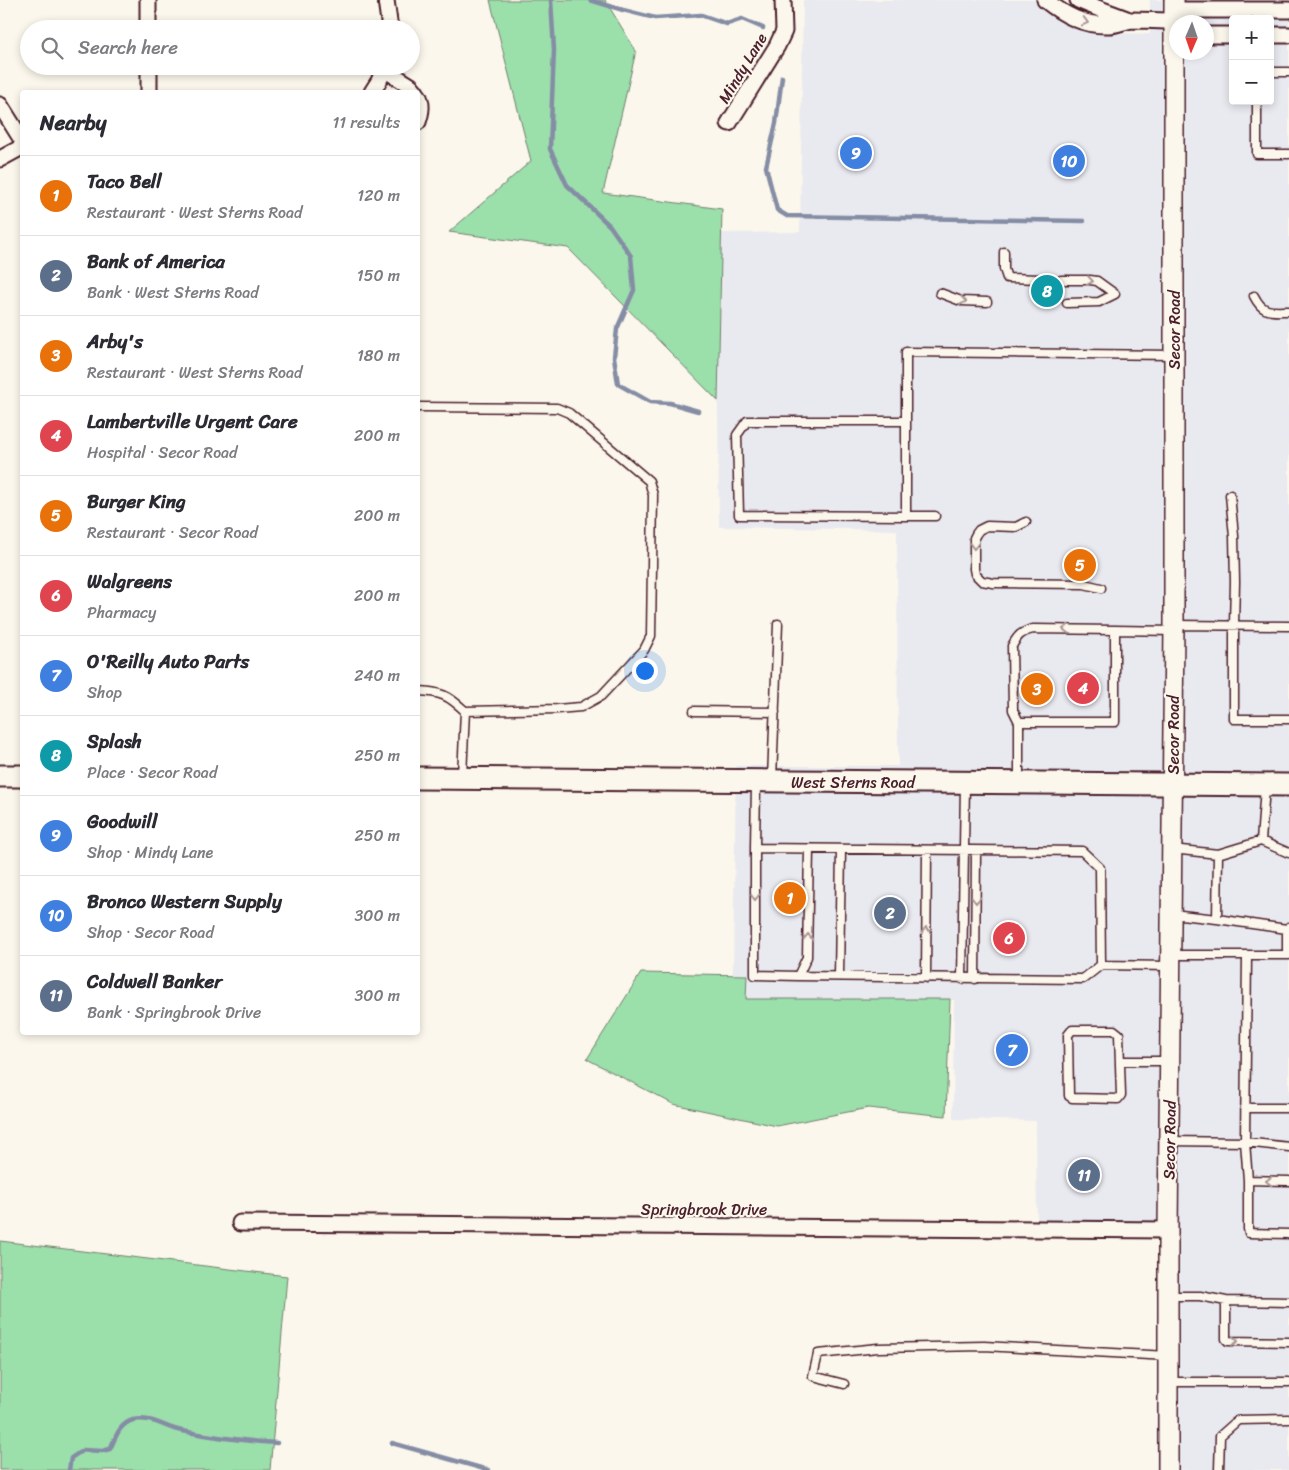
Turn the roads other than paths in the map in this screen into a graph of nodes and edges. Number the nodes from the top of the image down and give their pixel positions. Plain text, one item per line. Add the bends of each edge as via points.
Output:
1 (148, 0) edge
2 (386, 0) edge
3 (783, 0) edge
4 (1045, 0) edge
5 (1078, 0) edge
6 (1289, 10) edge
7 (1214, 17) edge
8 (148, 20) edge
9 (389, 20) edge
10 (1130, 20) junction
11 (1169, 20) edge
12 (1214, 35) edge
13 (1229, 35) edge
14 (1274, 35) edge
15 (1289, 35) edge
16 (1175, 60) edge
17 (1274, 72) edge
18 (1289, 72) edge
19 (148, 75) edge
20 (380, 75) edge
21 (394, 75) edge
22 (149, 90) edge
23 (373, 90) edge
24 (414, 90) edge
25 (420, 102) edge
26 (0, 105) edge
27 (1257, 105) edge
28 (420, 116) edge
29 (728, 123) dead end
30 (20, 137) edge
31 (20, 148) edge
32 (1289, 154) edge
33 (0, 159) edge
34 (1004, 252) dead end
35 (1039, 279) dead end
36 (1061, 280) dead end
37 (940, 292) dead end
38 (1254, 296) dead end
39 (987, 302) dead end
40 (1067, 303) dead end
41 (1289, 311) edge
42 (1174, 354) junction
43 (420, 408) edge
44 (906, 422) junction
45 (1230, 495) dead end
46 (906, 516) junction
47 (935, 516) dead end
48 (1026, 522) dead end
49 (1101, 588) dead end
50 (778, 624) dead end
51 (1234, 625) junction
52 (1289, 626) edge
53 (1174, 628) junction
54 (1115, 630) junction
55 (420, 691) edge
56 (465, 710) junction
57 (694, 711) dead end
58 (775, 712) junction
59 (1289, 720) edge
60 (1019, 722) junction
61 (0, 776) edge
62 (20, 776) edge
63 (420, 778) edge
64 (462, 778) junction
65 (764, 781) junction
66 (965, 782) junction
67 (1019, 783) junction
68 (1173, 784) junction
69 (1265, 784) junction
70 (1289, 785) edge
71 (1261, 841) junction
72 (755, 848) junction
73 (809, 849) junction
74 (1172, 849) junction
75 (841, 850) junction
76 (927, 850) junction
77 (964, 851) junction
78 (976, 851) junction
79 (1289, 853) edge
80 (1218, 854) junction
81 (1172, 914) junction
82 (1217, 918) junction
83 (1288, 928) edge
84 (1246, 955) junction
85 (1288, 955) edge
86 (1172, 960) junction
87 (1100, 965) junction
88 (798, 976) junction
89 (839, 976) junction
90 (926, 978) junction
91 (962, 979) junction
92 (975, 979) junction
93 (1170, 1061) junction
94 (1120, 1062) junction
95 (1245, 1108) junction
96 (1289, 1108) edge
97 (1169, 1141) junction
98 (1245, 1142) junction
99 (1289, 1147) edge
100 (1248, 1180) junction
101 (1289, 1181) edge
102 (240, 1223) dead end
103 (1168, 1230) junction
104 (1289, 1234) edge
105 (1168, 1296) junction
106 (1226, 1300) junction
107 (1289, 1302) edge
108 (1289, 1342) edge
109 (1168, 1356) junction
110 (1168, 1382) junction
111 (1289, 1382) edge
112 (844, 1384) dead end
113 (1289, 1419) edge
114 (1168, 1470) edge
115 (1219, 1470) edge

1 - 8 street
2 - 9 street
3 - 29 street, Mindy Lane via 784,31
4 -> 10 street via 1071,18 1083,22 1111,25
5 - 10 street
6 - 7 street
10 - 11 street
12 - 13 street
14 - 15 street
16 - 42 street, Secor Road
17 - 18 lane
19 - 22 street
20 - 23 street
21 - 24 street
25 - 28 street
26 - 30 street
27 - 32 lane via 1257,154
31 - 33 street
34 - 35 lane via 1004,269 1008,278
36 -> 40 lane via 1097,281 1115,294 1098,302
37 -> 39 lane via 961,302
38 - 41 lane via 1265,310
42 - 44 lane via 906,352
42 - 53 street, Secor Road
43 - 56 lane via 556,408 569,413 649,481 653,495 651,636 644,650 601,696 581,707
44 - 46 lane
44 - 46 lane via 747,421 737,435 739,515
45 - 51 lane via 1234,536
46 - 47 lane
48 -> 49 lane via 978,530 974,538 974,569 978,578 994,583 1084,584
50 - 58 lane
51 - 52 lane
51 - 53 lane
51 - 59 lane via 1234,719
53 - 54 lane
53 - 68 street, Secor Road
54 - 60 lane via 1115,722
54 -> 60 lane via 1033,629 1022,632 1012,646 1012,710
55 - 56 lane via 432,691 451,698
56 - 64 lane
57 - 58 lane
58 - 65 lane
60 - 67 lane
61 - 62 main road
63 - 64 main road, West Sterns Road
64 - 65 main road, West Sterns Road
65 - 66 main road, West Sterns Road
65 - 72 lane
66 - 67 main road, West Sterns Road
66 - 77 lane
67 - 68 main road, West Sterns Road
68 - 69 main road, West Sterns Road
68 - 74 street, Secor Road
69 - 70 main road, West Sterns Road
69 - 71 lane
71 - 79 lane
71 - 80 lane
72 - 73 lane
72 -> 88 lane via 755,975
73 - 75 lane
88 -> 73 lane via 807,957
74 - 80 lane
74 - 81 street, Secor Road
75 - 76 lane
75 - 89 lane
76 - 77 lane
90 -> 76 lane
77 - 78 lane
77 - 91 lane
78 - 87 lane via 1082,852 1100,868
78 -> 92 lane
80 - 82 lane
81 - 82 lane
81 - 86 street, Secor Road
82 - 83 lane
83 - 85 lane
84 - 85 lane
84 - 86 lane
84 - 95 lane
86 - 87 lane
86 - 93 street, Secor Road
87 - 92 lane via 1084,979
88 - 89 lane
89 - 90 lane
90 - 91 lane
91 - 92 lane
93 - 94 lane
93 - 97 street, Secor Road
94 - 94 lane via 1121,1095 1118,1099 1069,1096 1068,1035 1072,1030 1114,1030 1119,1034
95 - 96 lane
95 - 98 lane
97 - 98 lane
97 - 103 street, Secor Road
98 - 99 lane
98 - 100 lane
101 -> 100 lane
100 - 104 lane via 1249,1232
102 - 103 street, Springbrook Drive
103 - 105 street, Secor Road
105 - 106 lane
105 - 109 street, Secor Road
106 - 107 lane
106 -> 108 lane via 1228,1341
109 - 110 street, Secor Road
109 - 112 lane via 984,1346 878,1348 818,1354 813,1376
110 - 111 lane
110 - 114 street, Secor Road
113 - 115 lane via 1238,1420 1220,1436

